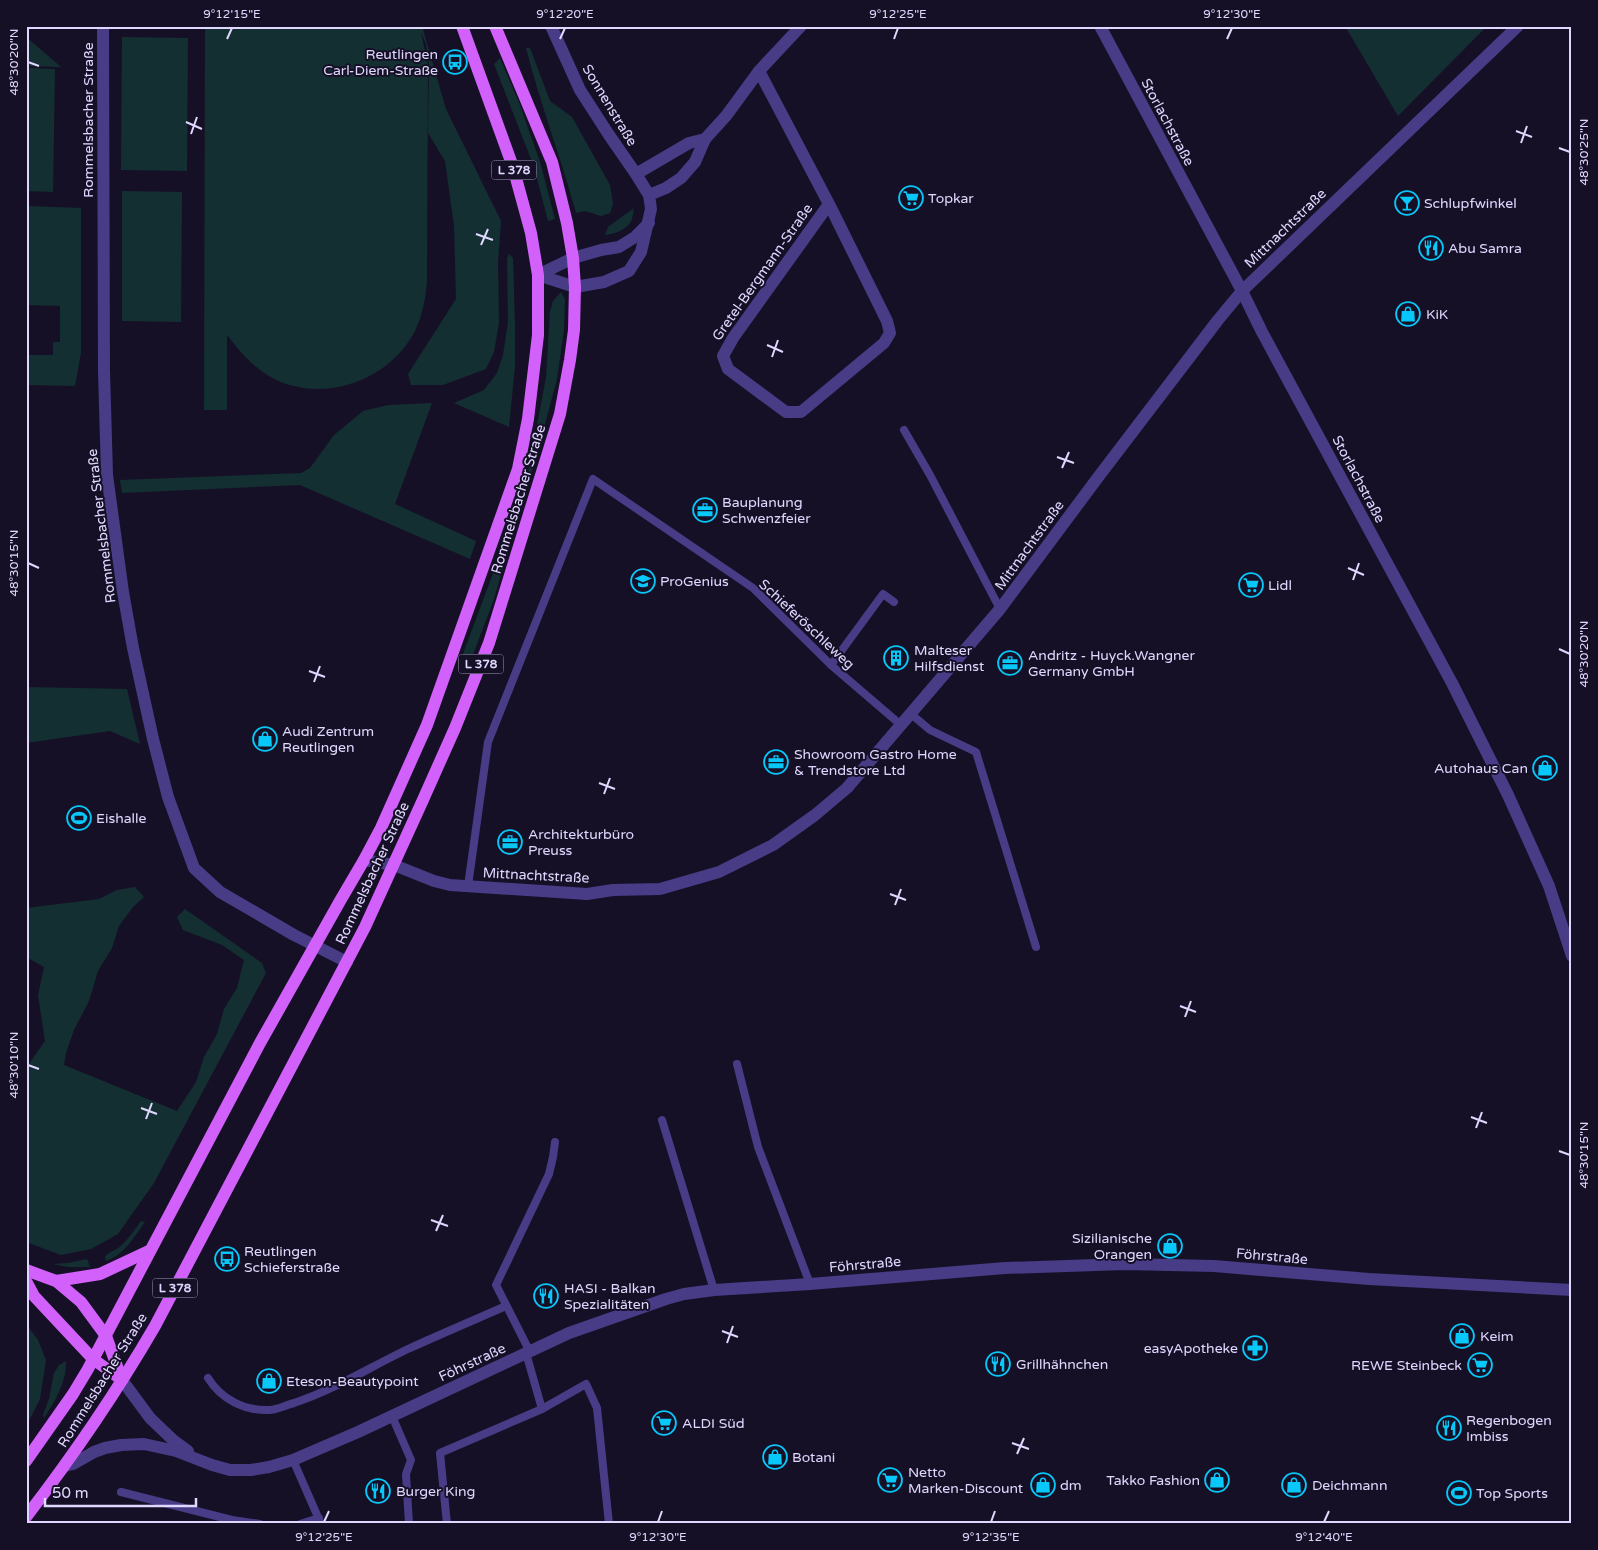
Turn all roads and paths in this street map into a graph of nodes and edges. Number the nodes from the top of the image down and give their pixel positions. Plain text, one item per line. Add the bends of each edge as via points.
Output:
1 (103, 26) edge
2 (462, 26) edge
3 (496, 26) edge
4 (551, 26) edge
5 (800, 26) edge
6 (1100, 26) edge
7 (1518, 26) edge
8 (759, 72) junction
9 (705, 139) junction
10 (636, 174) junction
11 (649, 195) junction
12 (829, 204) junction
13 (649, 222) junction
14 (573, 258) junction
15 (538, 275) junction
16 (575, 287) junction
17 (1242, 290) junction
18 (904, 430) dead end
19 (593, 479) joint
20 (894, 602) dead end
21 (1000, 609) junction
22 (830, 665) junction
23 (911, 714) junction
24 (901, 726) junction
25 (364, 860) junction
26 (394, 865) junction
27 (468, 886) junction
28 (316, 946) junction
29 (1036, 947) dead end
30 (1572, 956) edge
31 (347, 962) junction
32 (737, 1064) dead end
33 (662, 1120) dead end
34 (555, 1142) dead end
35 (149, 1251) junction
36 (26, 1270) edge
37 (26, 1281) edge
38 (56, 1281) junction
39 (810, 1284) junction
40 (714, 1290) junction
41 (1572, 1290) edge
42 (506, 1306) junction
43 (106, 1336) junction
44 (528, 1352) junction
45 (93, 1359) junction
46 (208, 1378) dead end
47 (122, 1380) junction
48 (542, 1409) junction
49 (392, 1416) junction
50 (199, 1459) junction
51 (294, 1460) junction
52 (26, 1461) edge
53 (64, 1466) junction
54 (121, 1492) dead end
55 (26, 1517) edge
56 (320, 1521) edge
57 (260, 1524) edge
58 (300, 1524) edge
59 (409, 1524) edge
60 (447, 1524) edge
61 (609, 1524) edge

1 - 28 street, Rommelsbacher Straße via 107,475 122,592 153,739 168,797 194,868 220,892
2 - 15 main road, Rommelsbacher Straße / L 378 via 513,167 531,233
3 - 14 main road, Rommelsbacher Straße / L 378 via 552,162
4 - 10 street, Sonnenstraße via 580,90
5 - 8 street
6 - 17 street, Storlachstraße
7 - 17 street, Mittnachtstraße
8 - 9 street
8 - 12 street, Gretel-Bergmann-Straße
9 - 10 street via 689,143
9 - 11 street via 695,162 681,178
10 - 11 street, Sonnenstraße
11 - 13 street
12 - 12 street, Gretel-Bergmann-Straße via 890,332 884,343 801,412 786,412 728,369 723,356
13 - 14 street via 635,237 619,247
13 - 16 street via 642,252 629,271 604,282
14 - 15 street
14 - 16 main road, Rommelsbacher Straße / L 378
15 - 16 street
15 - 25 main road, Rommelsbacher Straße / L 378 via 538,335 528,419 518,469 427,725
16 - 26 main road, Rommelsbacher Straße / L 378 via 570,360 548,456 489,643
17 - 21 street, Mittnachtstraße
17 - 30 street, Storlachstraße via 1452,683 1508,795 1549,886
18 - 21 lane
19 - 22 lane, Schieferöschleweg via 753,588
19 - 27 lane, Mittnachtstraße via 488,742
20 - 22 lane via 883,594
21 - 23 street, Mittnachtstraße
22 - 24 lane, Schieferöschleweg
23 - 24 street, Mittnachtstraße
23 - 29 lane via 930,730 976,752
24 - 27 street, Mittnachtstraße via 847,788 815,816 773,845 719,872 660,889 587,894
25 - 26 street, Mittnachtstraße
25 - 28 main road, Rommelsbacher Straße / L 378
26 - 27 street, Mittnachtstraße via 434,881
26 - 31 main road, Rommelsbacher Straße / L 378
28 - 31 street, Rommelsbacher Straße
28 - 35 main road, Rommelsbacher Straße / L 378 via 271,1022
31 - 47 main road, Rommelsbacher Straße / L 378 via 155,1326
32 - 39 lane via 758,1147
33 - 40 lane
34 - 42 lane via 549,1174 496,1285
35 - 38 main road via 100,1274
35 - 43 main road, Rommelsbacher Straße / L 378
36 - 38 main road
37 - 45 main road via 34,1296
38 - 43 main road via 81,1302
39 - 40 street, Föhrstraße
39 - 41 street, Föhrstraße via 1005,1268 1125,1264 1214,1266
40 - 44 street, Föhrstraße via 649,1304 569,1333
42 - 44 lane
42 - 46 lane via 408,1349 317,1395 271,1410 257,1410 227,1399
43 - 45 main road, Rommelsbacher Straße / L 378
43 - 47 main road
44 - 48 lane
44 - 49 street, Föhrstraße
45 - 47 main road
45 - 52 main road, Rommelsbacher Straße / L 378
47 - 50 street, Föhrstraße via 150,1418
47 - 53 main road, Rommelsbacher Straße / L 378
48 - 60 lane via 440,1453
48 - 61 lane via 586,1384 596,1408
49 - 51 street, Föhrstraße
49 - 59 lane via 411,1460 406,1474
50 - 51 street, Föhrstraße via 230,1470 251,1470
50 - 53 street, Föhrstraße via 176,1451 131,1444 105,1448
51 - 56 lane
53 - 55 main road, Rommelsbacher Straße / L 378
54 - 57 lane
56 - 58 lane

